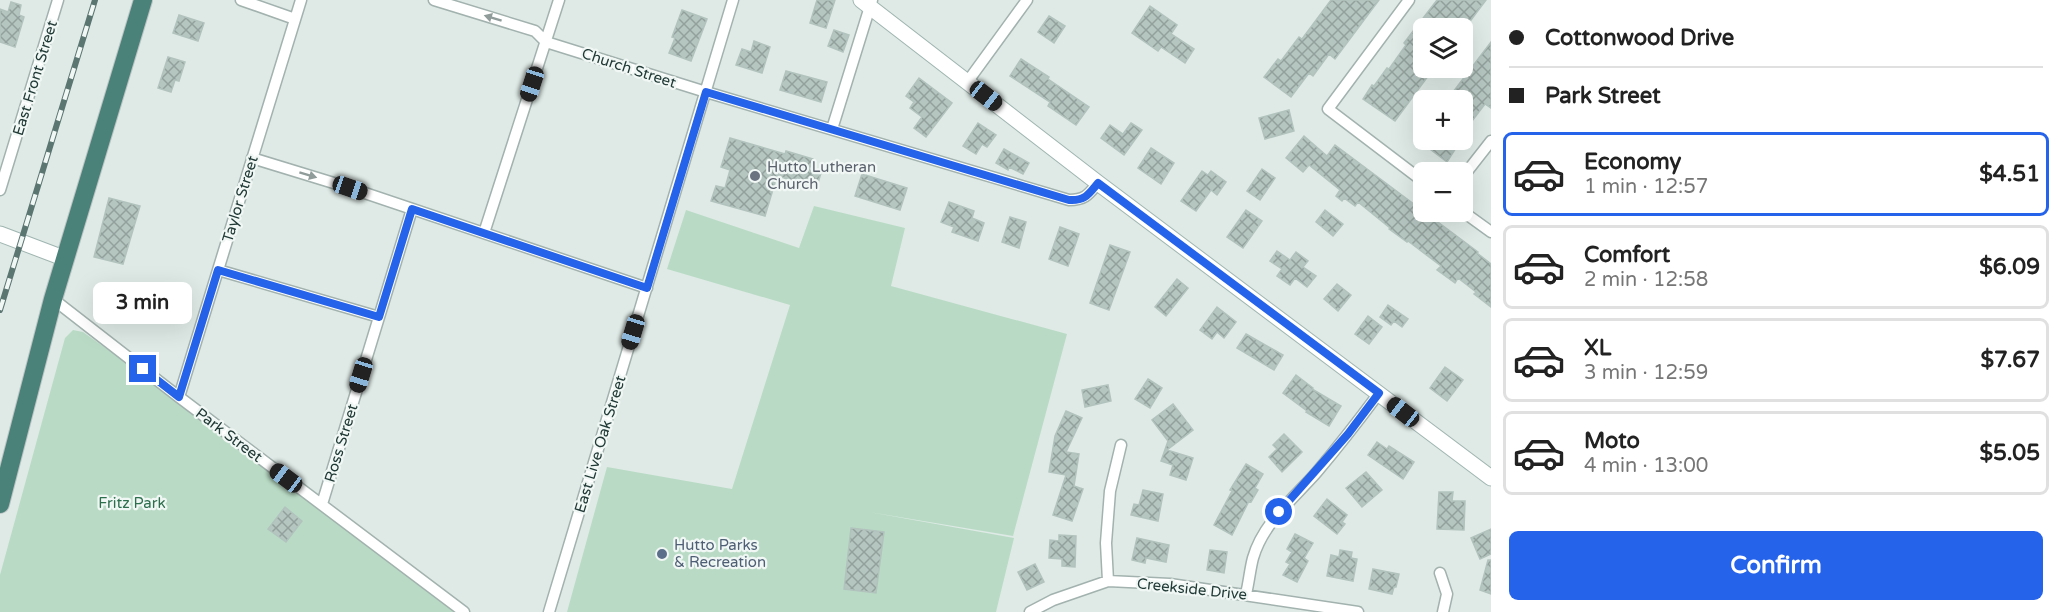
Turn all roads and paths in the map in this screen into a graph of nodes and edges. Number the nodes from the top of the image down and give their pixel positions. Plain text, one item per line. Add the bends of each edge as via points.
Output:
1 (58, 0) edge
2 (143, 0) edge
3 (241, 0) edge
4 (301, 0) edge
5 (434, 0) edge
6 (558, 0) edge
7 (733, 0) edge
8 (1027, 0) edge
9 (1409, 0) edge
10 (868, 2) edge
11 (295, 19) junction
12 (546, 42) junction
13 (968, 81) junction
14 (706, 92) junction
15 (832, 129) junction
16 (1491, 141) edge
17 (252, 159) junction
18 (1473, 164) edge
19 (1413, 174) edge
20 (1098, 183) junction
21 (0, 190) edge
22 (412, 209) junction
23 (1473, 219) edge
24 (1491, 232) edge
25 (484, 233) junction
26 (0, 234) edge
27 (66, 259) junction
28 (218, 270) junction
29 (647, 288) junction
30 (53, 299) junction
31 (379, 317) junction
32 (1379, 393) junction
33 (179, 397) junction
34 (1121, 445) dead end
35 (1491, 478) edge
36 (0, 504) edge
37 (322, 504) junction
38 (1440, 573) dead end
39 (1108, 581) junction
40 (1246, 594) junction
41 (464, 612) edge
42 (549, 612) edge
43 (1030, 612) edge
44 (1358, 612) edge
45 (1443, 612) edge

1 - 21 street, East Front Street
2 - 27 highway
3 - 11 street
4 - 11 street, Taylor Street
12 -> 5 street, Church Street via 535,31
6 - 12 street
7 - 14 street, East Live Oak Street
8 - 13 street
9 - 19 street via 1328,109
10 - 13 main road
10 - 15 street
11 - 17 street, Taylor Street
12 - 14 street, Church Street
12 - 25 street
13 - 20 main road
14 - 15 street, Church Street
14 - 29 street, East Live Oak Street
15 - 20 street, Church Street via 1069,200 1088,195
16 - 18 street
17 -> 22 street
17 - 28 street, Taylor Street
20 - 32 main road
22 - 25 street
22 - 31 street, Ross Street
23 - 24 street
25 - 29 street
26 - 27 main road
27 - 30 highway
28 - 31 street
28 - 33 street, Taylor Street
29 - 42 street, East Live Oak Street
30 - 33 street, Park Street
30 - 36 highway
31 - 37 street, Ross Street
32 - 35 main road
32 - 40 street via 1269,527 1253,557
33 - 37 street, Park Street
34 - 39 street via 1110,491
37 - 41 street, Park Street
38 - 45 street via 1447,594
39 - 40 street, Creekside Drive
39 - 43 street, Creekside Drive
40 - 44 street, Creekside Drive

